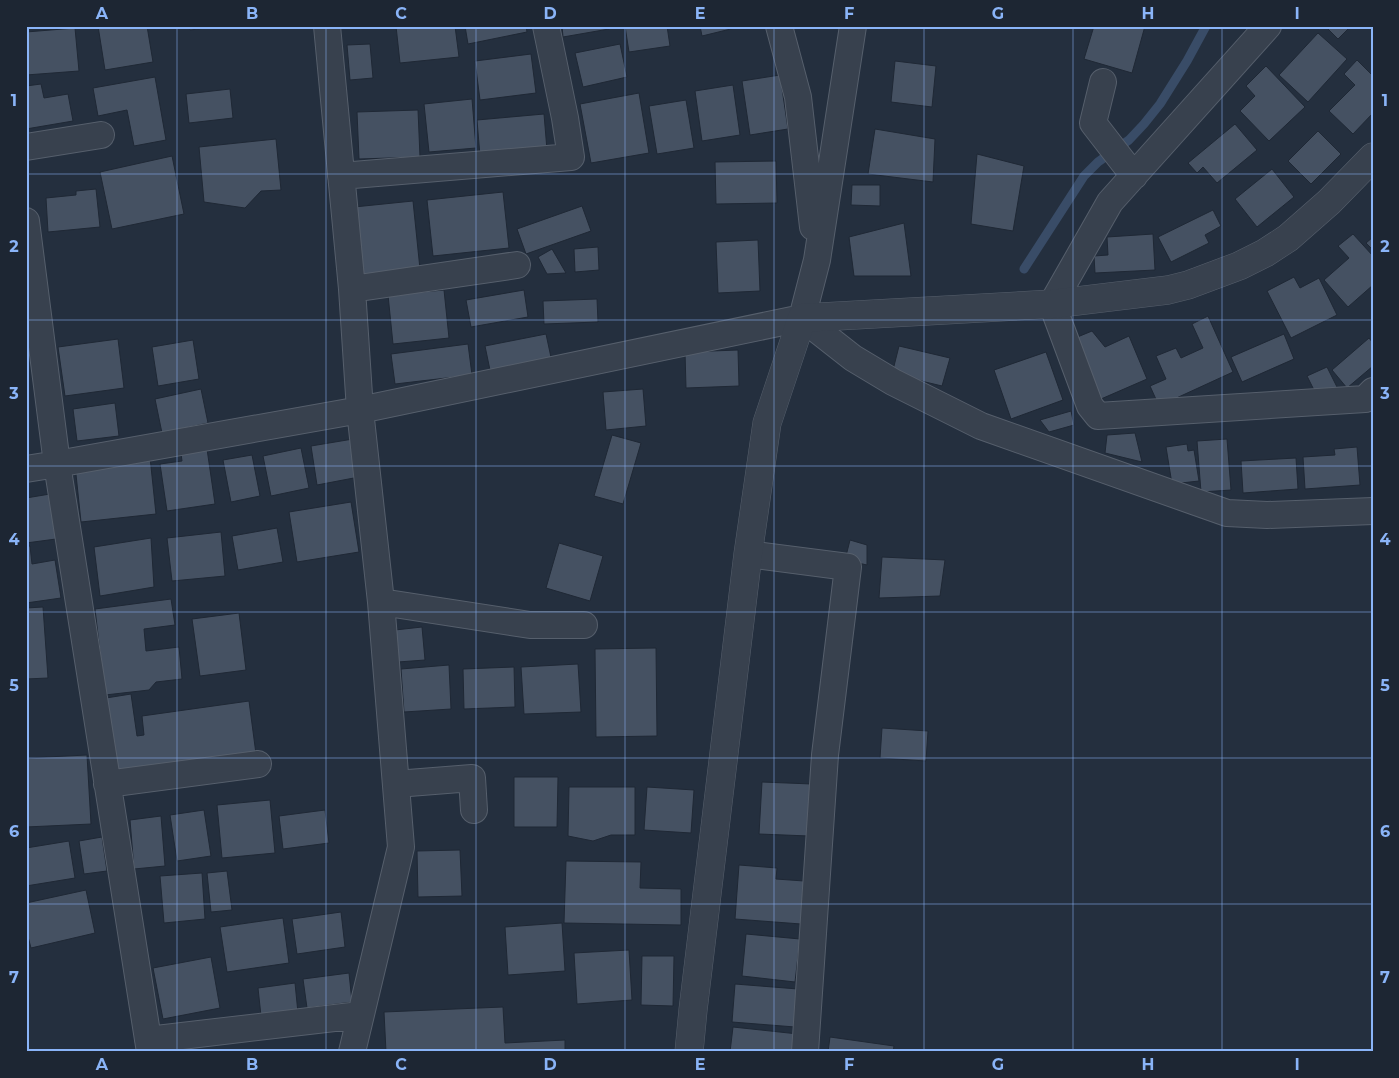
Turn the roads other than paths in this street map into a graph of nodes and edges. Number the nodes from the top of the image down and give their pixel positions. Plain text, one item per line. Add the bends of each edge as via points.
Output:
1 (327, 26) edge
2 (546, 26) edge
3 (779, 26) edge
4 (853, 26) edge
5 (1268, 26) edge
6 (1103, 82) dead end
7 (101, 135) dead end
8 (26, 147) edge
9 (1373, 157) edge
10 (1130, 171) junction
11 (342, 176) junction
12 (26, 222) edge
13 (817, 260) junction
14 (517, 265) dead end
15 (352, 290) junction
16 (1052, 304) junction
17 (802, 318) junction
18 (1373, 391) edge
19 (360, 410) junction
20 (57, 464) junction
21 (26, 468) edge
22 (1373, 511) edge
23 (748, 554) junction
24 (380, 602) junction
25 (584, 625) dead end
26 (258, 764) dead end
27 (107, 784) junction
28 (396, 784) junction
29 (474, 810) dead end
30 (360, 1015) junction
31 (149, 1046) edge
32 (352, 1052) edge
33 (689, 1052) edge
34 (805, 1052) edge

1 - 11 street
2 - 11 street via 571,157
3 - 13 street via 798,97
4 - 13 street
5 - 10 street
6 - 10 street via 1093,123
7 - 8 street
9 - 16 street via 1309,222 1265,253 1239,266 1168,290
10 - 16 street
11 - 15 street
12 - 20 street
13 - 17 street
14 - 15 street
15 - 19 street
16 - 17 street
16 - 18 street via 1090,406 1098,416 1365,398
17 - 19 street
17 - 22 street via 853,358 981,426 1227,513 1267,515
17 - 23 street via 768,423
19 - 20 street
19 - 24 street
20 - 21 street
20 - 27 street
23 - 33 street
23 - 34 street via 848,568 825,755
24 - 25 street via 530,624
24 - 28 street
26 - 27 street
27 - 31 street
28 - 29 street via 472,778
28 - 30 street via 401,846
30 - 31 street
30 - 32 street

